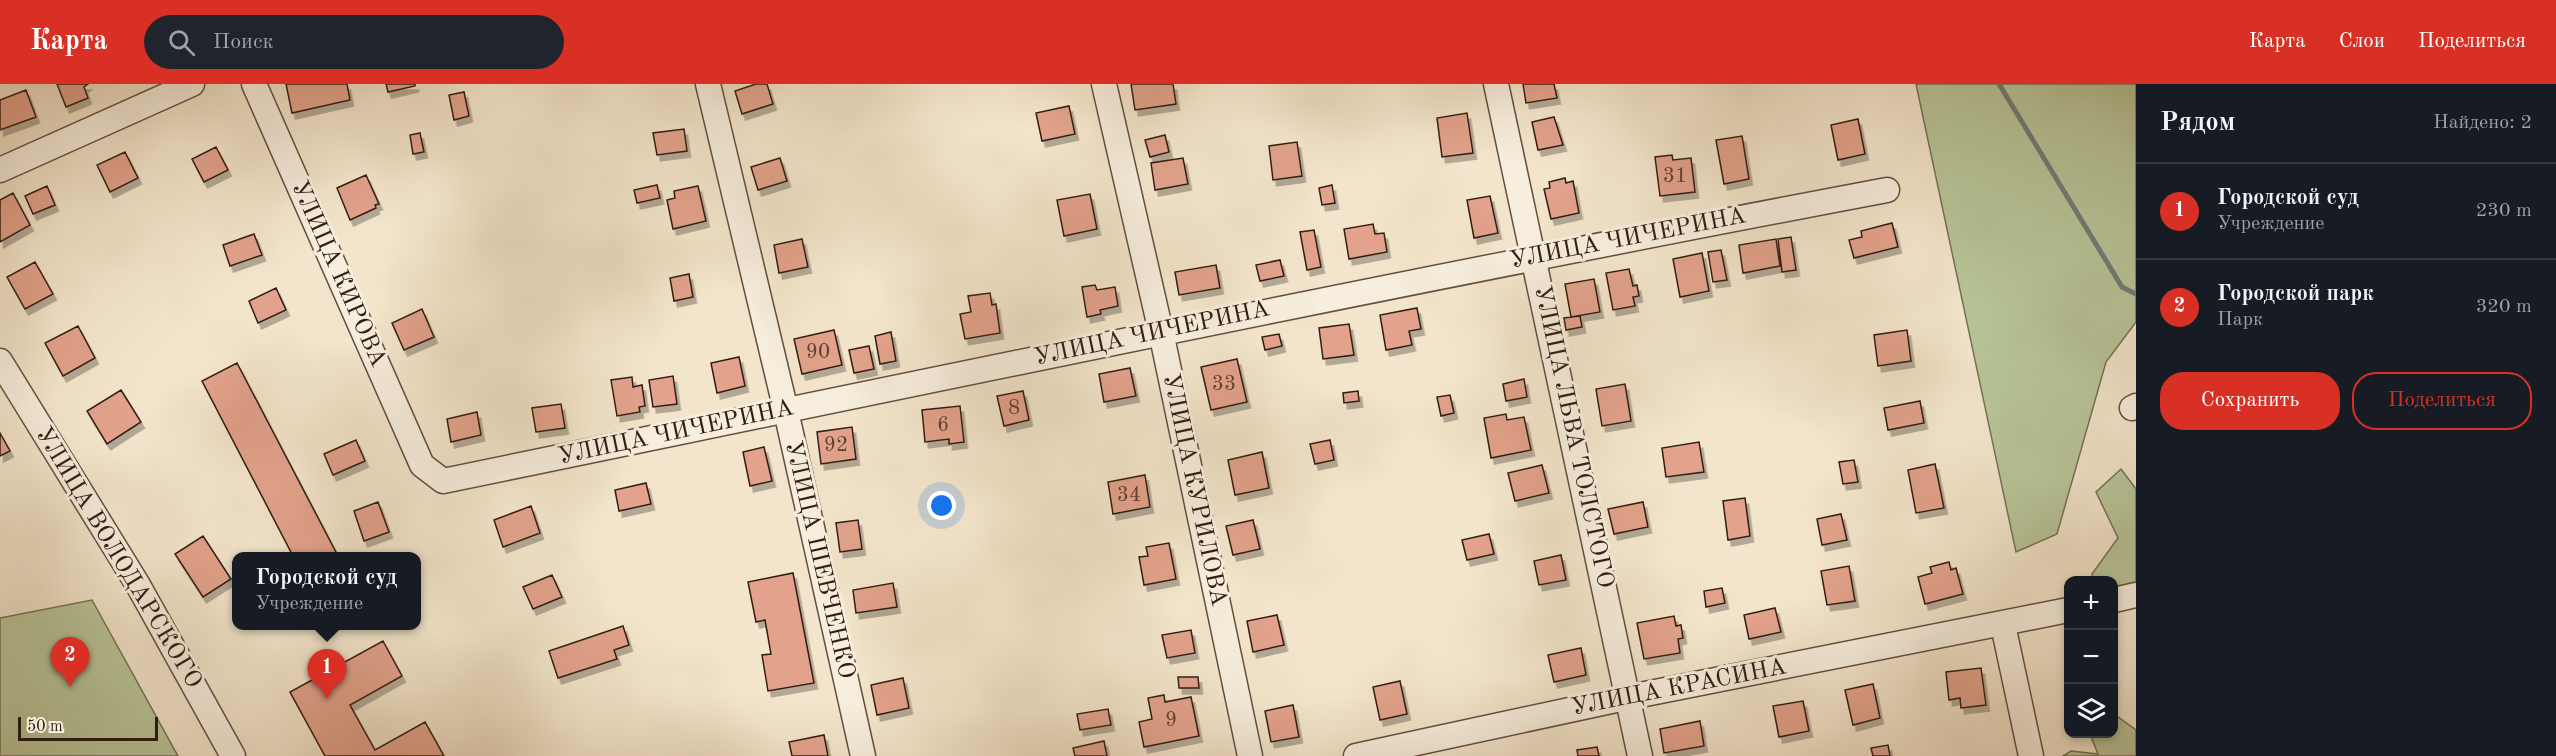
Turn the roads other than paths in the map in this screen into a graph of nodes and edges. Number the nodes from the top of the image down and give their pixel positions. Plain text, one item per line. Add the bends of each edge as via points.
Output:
1 (192, 84) edge
2 (254, 84) edge
3 (708, 84) edge
4 (1104, 84) edge
5 (1496, 84) edge
6 (0, 170) edge
7 (1887, 190) dead end
8 (1533, 257) junction
9 (1161, 332) junction
10 (0, 361) edge
11 (786, 411) junction
12 (422, 465) joint
13 (2136, 595) edge
14 (2118, 599) edge
15 (2064, 611) edge
16 (2003, 625) junction
17 (1630, 697) junction
18 (233, 756) edge
19 (863, 756) edge
20 (1250, 756) edge
21 (1356, 756) edge
22 (1640, 756) edge
23 (2031, 756) edge

1 - 6 street
2 - 12 street, УЛИЦА КИРОВА
3 - 11 street, УЛИЦА ШЕВЧЕНКО
4 - 9 street, УЛИЦА КУРИЛОВА
5 - 8 street, УЛИЦА ЛЬВА ТОЛСТОГО
7 - 8 street, УЛИЦА ЧИЧЕРИНА
8 - 9 street, УЛИЦА ЧИЧЕРИНА
8 - 17 street, УЛИЦА ЛЬВА ТОЛСТОГО
9 - 11 street, УЛИЦА ЧИЧЕРИНА
9 - 20 street, УЛИЦА КУРИЛОВА
10 - 18 street, УЛИЦА ВОЛОДАРСКОГО via 138,585
11 - 12 street, УЛИЦА ЧИЧЕРИНА via 443,481
11 - 19 street, УЛИЦА ШЕВЧЕНКО
13 - 14 street
15 - 16 street, УЛИЦА КРАСИНА
16 - 17 street, УЛИЦА КРАСИНА
16 - 23 street
17 - 21 street, УЛИЦА КРАСИНА
17 - 22 street, УЛИЦА ЛЬВА ТОЛСТОГО

